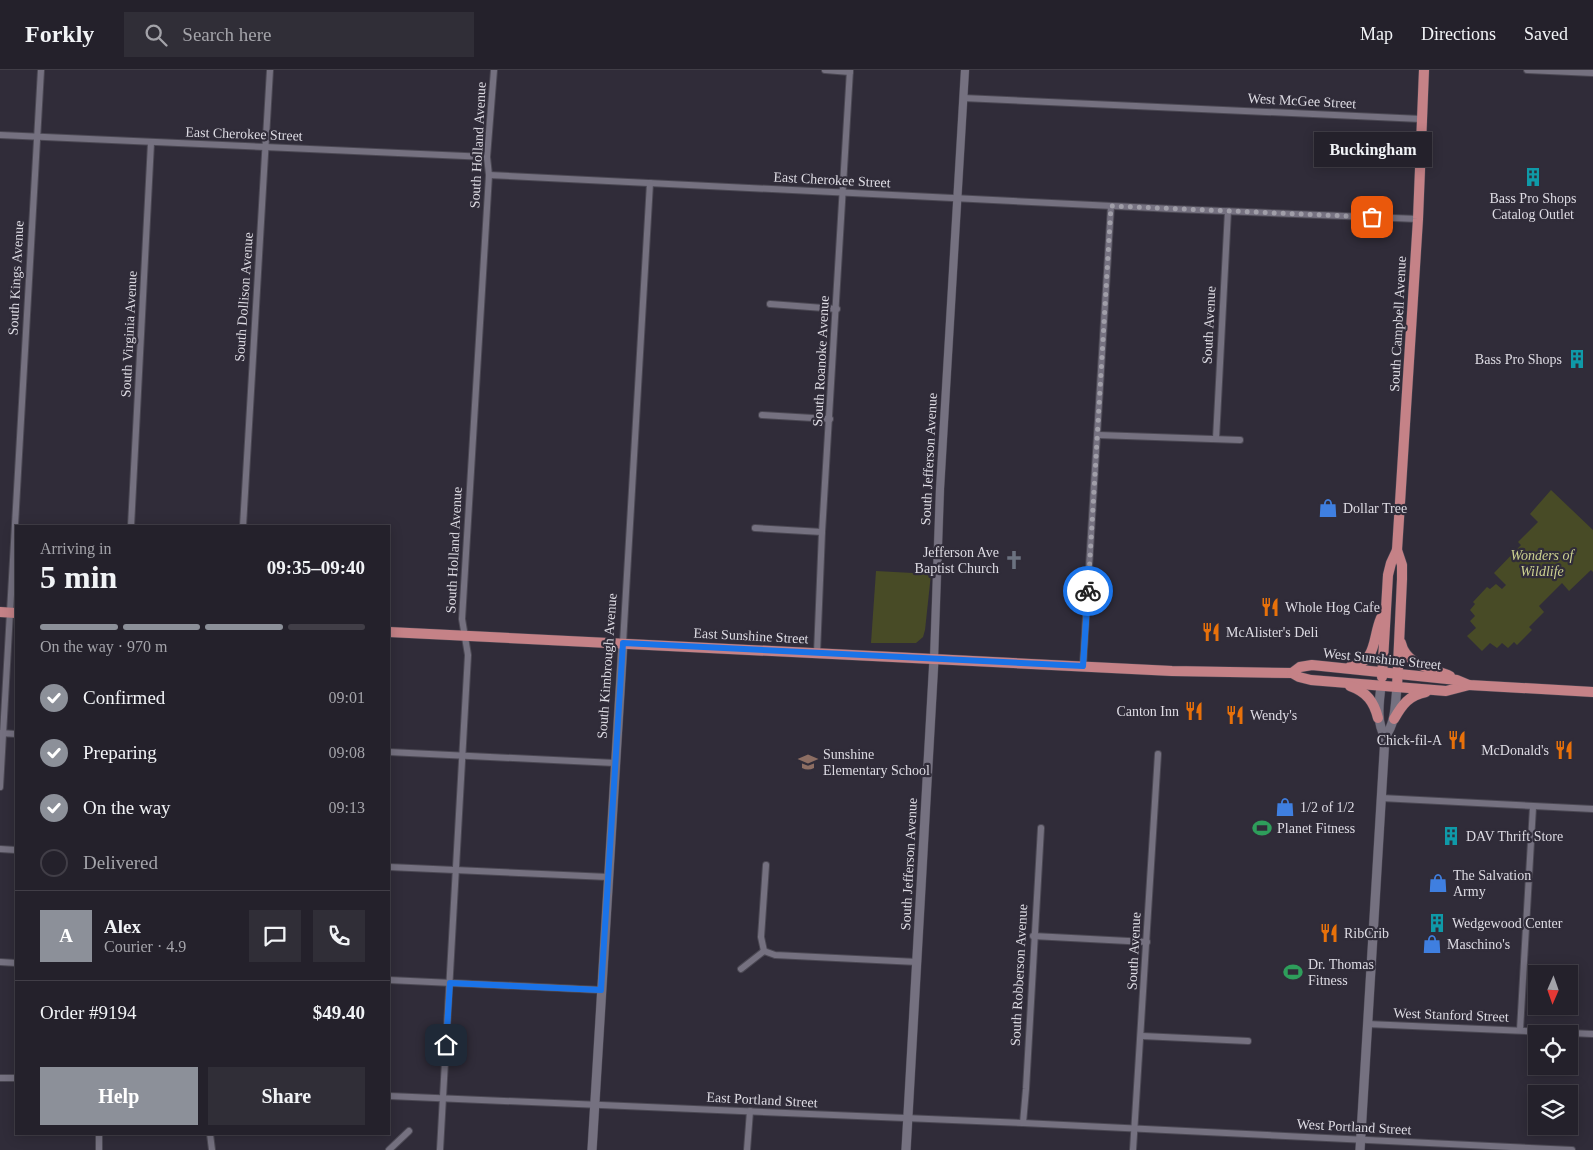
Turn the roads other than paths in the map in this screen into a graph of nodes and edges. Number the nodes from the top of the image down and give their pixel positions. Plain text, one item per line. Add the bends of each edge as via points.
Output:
1 (42, 70) edge
2 (270, 70) edge
3 (494, 70) edge
4 (825, 70) edge
5 (964, 70) edge
6 (1424, 70) edge
7 (1527, 70) edge
8 (850, 71) edge
9 (1593, 73) edge
10 (963, 98) junction
11 (1421, 119) junction
12 (0, 135) edge
13 (36, 137) junction
14 (151, 143) junction
15 (266, 147) junction
16 (487, 156) junction
17 (489, 175) junction
18 (650, 183) junction
19 (843, 193) junction
20 (958, 198) junction
21 (1111, 206) junction
22 (1228, 211) junction
23 (1418, 219) junction
24 (770, 304) dead end
25 (837, 309) junction
26 (762, 415) dead end
27 (830, 419) junction
28 (1098, 435) junction
29 (1216, 439) junction
30 (1240, 440) dead end
31 (131, 525) edge
32 (243, 525) edge
33 (755, 528) dead end
34 (822, 532) junction
35 (1397, 550) junction
36 (1385, 610) junction
37 (9, 613) edge
38 (390, 632) edge
39 (1400, 634) junction
40 (465, 635) junction
41 (623, 643) junction
42 (817, 653) junction
43 (934, 659) junction
44 (1083, 666) junction
45 (1343, 668) junction
46 (1172, 671) joint
47 (1382, 672) junction
48 (1292, 673) junction
49 (1398, 674) junction
50 (1458, 680) junction
51 (1342, 682) junction
52 (1469, 685) junction
53 (1381, 686) junction
54 (1397, 687) junction
55 (1433, 690) junction
56 (1593, 692) edge
57 (1378, 718) junction
58 (1394, 719) junction
59 (2, 733) edge
60 (15, 734) edge
61 (1385, 737) junction
62 (390, 752) edge
63 (1158, 754) dead end
64 (462, 755) junction
65 (614, 763) junction
66 (0, 787) edge
67 (1381, 798) junction
68 (1533, 807) junction
69 (1593, 809) edge
70 (1041, 828) dead end
71 (0, 849) edge
72 (15, 850) edge
73 (766, 865) dead end
74 (390, 867) edge
75 (456, 870) junction
76 (608, 877) junction
77 (1033, 936) junction
78 (1147, 942) junction
79 (764, 951) junction
80 (0, 962) edge
81 (917, 962) junction
82 (15, 963) edge
83 (741, 969) dead end
84 (390, 980) edge
85 (450, 983) junction
86 (601, 990) junction
87 (1367, 1024) junction
88 (1520, 1030) junction
89 (1593, 1034) edge
90 (1142, 1036) junction
91 (1248, 1041) dead end
92 (0, 1078) edge
93 (15, 1078) edge
94 (390, 1096) edge
95 (443, 1098) junction
96 (594, 1104) junction
97 (750, 1112) junction
98 (908, 1118) junction
99 (1022, 1123) junction
100 (1135, 1129) junction
101 (409, 1131) dead end
102 (99, 1135) edge
103 (210, 1135) edge
104 (1360, 1140) junction
105 (99, 1150) edge
106 (212, 1150) edge
107 (389, 1150) edge
108 (440, 1150) edge
109 (592, 1150) edge
110 (747, 1150) edge
111 (906, 1150) edge
112 (1133, 1150) edge
113 (1360, 1150) edge
114 (1572, 1150) edge

1 - 13 street, South Kings Avenue
2 - 15 street, South Dollison Avenue
3 - 16 street, South Holland Avenue
4 - 8 street
5 - 10 street, South Jefferson Avenue
6 - 11 main road, South Campbell Avenue
7 - 9 street
8 - 19 street, South Roanoke Avenue
10 - 11 street, West McGee Street
10 - 20 street, South Jefferson Avenue
11 - 23 main road, South Campbell Avenue
12 - 13 street, East Cherokee Street
13 - 14 street, East Cherokee Street
13 - 37 street, South Kings Avenue
14 - 15 street, East Cherokee Street
14 - 31 street, South Virginia Avenue
15 - 16 street, East Cherokee Street
15 - 32 street, South Dollison Avenue
16 - 17 street, South Holland Avenue
17 - 18 street, East Cherokee Street
17 - 40 street, South Holland Avenue via 462,619
18 - 19 street, East Cherokee Street
18 - 41 street, South Kimbrough Avenue
19 - 20 street, East Cherokee Street
19 - 25 street, South Roanoke Avenue
20 - 21 street, East Cherokee Street
20 - 43 street, South Jefferson Avenue via 940,489
21 - 22 street, East Cherokee Street
21 - 28 street
22 - 23 street, East Cherokee Street
22 - 29 street, South Avenue
23 - 35 main road, South Campbell Avenue
24 - 25 street
25 - 27 street, South Roanoke Avenue
26 - 27 street
27 - 34 street, South Roanoke Avenue
28 - 29 street
28 - 44 street
29 - 30 street
33 - 34 street
34 - 42 street, South Roanoke Avenue
35 - 36 main road, South Campbell Avenue via 1388,575
35 - 39 main road, South Campbell Avenue via 1402,564
36 - 45 main road via 1369,657 1358,665
36 - 47 main road, South Campbell Avenue
37 - 59 street, South Kings Avenue
38 - 40 main road, East Sunshine Street
39 - 49 main road, South Campbell Avenue
39 - 50 main road via 1402,649 1411,660
40 - 41 main road, East Sunshine Street
40 - 64 street, South Holland Avenue via 468,655
41 - 42 main road, East Sunshine Street
41 - 65 main road, South Kimbrough Avenue
42 - 43 main road, East Sunshine Street
43 - 44 main road, East Sunshine Street
43 - 81 main road, South Jefferson Avenue
44 - 46 main road, East Sunshine Street
45 - 47 main road, West Sunshine Street
45 - 48 main road, West Sunshine Street via 1312,665
46 - 48 main road, West Sunshine Street
47 - 49 main road, West Sunshine Street
47 - 53 main road, South Campbell Avenue
48 - 51 main road, West Sunshine Street via 1311,680
49 - 50 main road, West Sunshine Street
49 - 54 main road, South Campbell Avenue
50 - 52 main road, West Sunshine Street
51 - 53 main road, West Sunshine Street
51 - 57 main road via 1369,697
52 - 55 main road, West Sunshine Street via 1446,691
52 - 56 main road, West Sunshine Street
53 - 54 main road, West Sunshine Street
53 - 57 main road, South Campbell Avenue
54 - 55 main road, West Sunshine Street
54 - 58 main road, South Campbell Avenue
55 - 58 main road via 1415,694
57 - 61 main road, South Campbell Avenue
58 - 61 main road, South Campbell Avenue
59 - 60 street
59 - 66 street, South Kings Avenue
61 - 67 main road, South Campbell Avenue
62 - 64 street
63 - 78 street, South Avenue
64 - 65 street
64 - 75 street, South Holland Avenue
65 - 76 main road, South Kimbrough Avenue
67 - 68 street
67 - 87 main road, South Campbell Avenue
68 - 69 street
68 - 88 street
70 - 77 street, South Robberson Avenue
71 - 72 street
73 - 79 street via 761,937
74 - 75 street
75 - 76 street
75 - 85 street, South Holland Avenue
76 - 86 main road, South Kimbrough Avenue
77 - 78 street
77 - 99 street, South Robberson Avenue
78 - 90 street, South Avenue
79 - 81 street via 776,955
79 - 83 street
80 - 82 street
81 - 98 main road, South Jefferson Avenue
84 - 85 street
85 - 86 street
85 - 95 street, South Holland Avenue
86 - 96 main road, South Kimbrough Avenue
87 - 88 street, West Stanford Street
87 - 104 main road, South Campbell Avenue
88 - 89 street, West Stanford Street
90 - 91 street
90 - 100 street, South Avenue
92 - 93 street
94 - 95 street, East Portland Street
95 - 96 street, East Portland Street
95 - 108 street, South Holland Avenue
96 - 97 street, East Portland Street
96 - 109 main road, South Kimbrough Avenue
97 - 98 street, East Portland Street
97 - 110 street
98 - 99 street, East Portland Street
98 - 111 main road, South Jefferson Avenue
99 - 100 street, East Portland Street
100 - 104 street, West Portland Street
100 - 112 street, South Avenue
101 - 107 street
102 - 105 street
103 - 106 street
104 - 113 main road, South Campbell Avenue
104 - 114 street, West Portland Street

